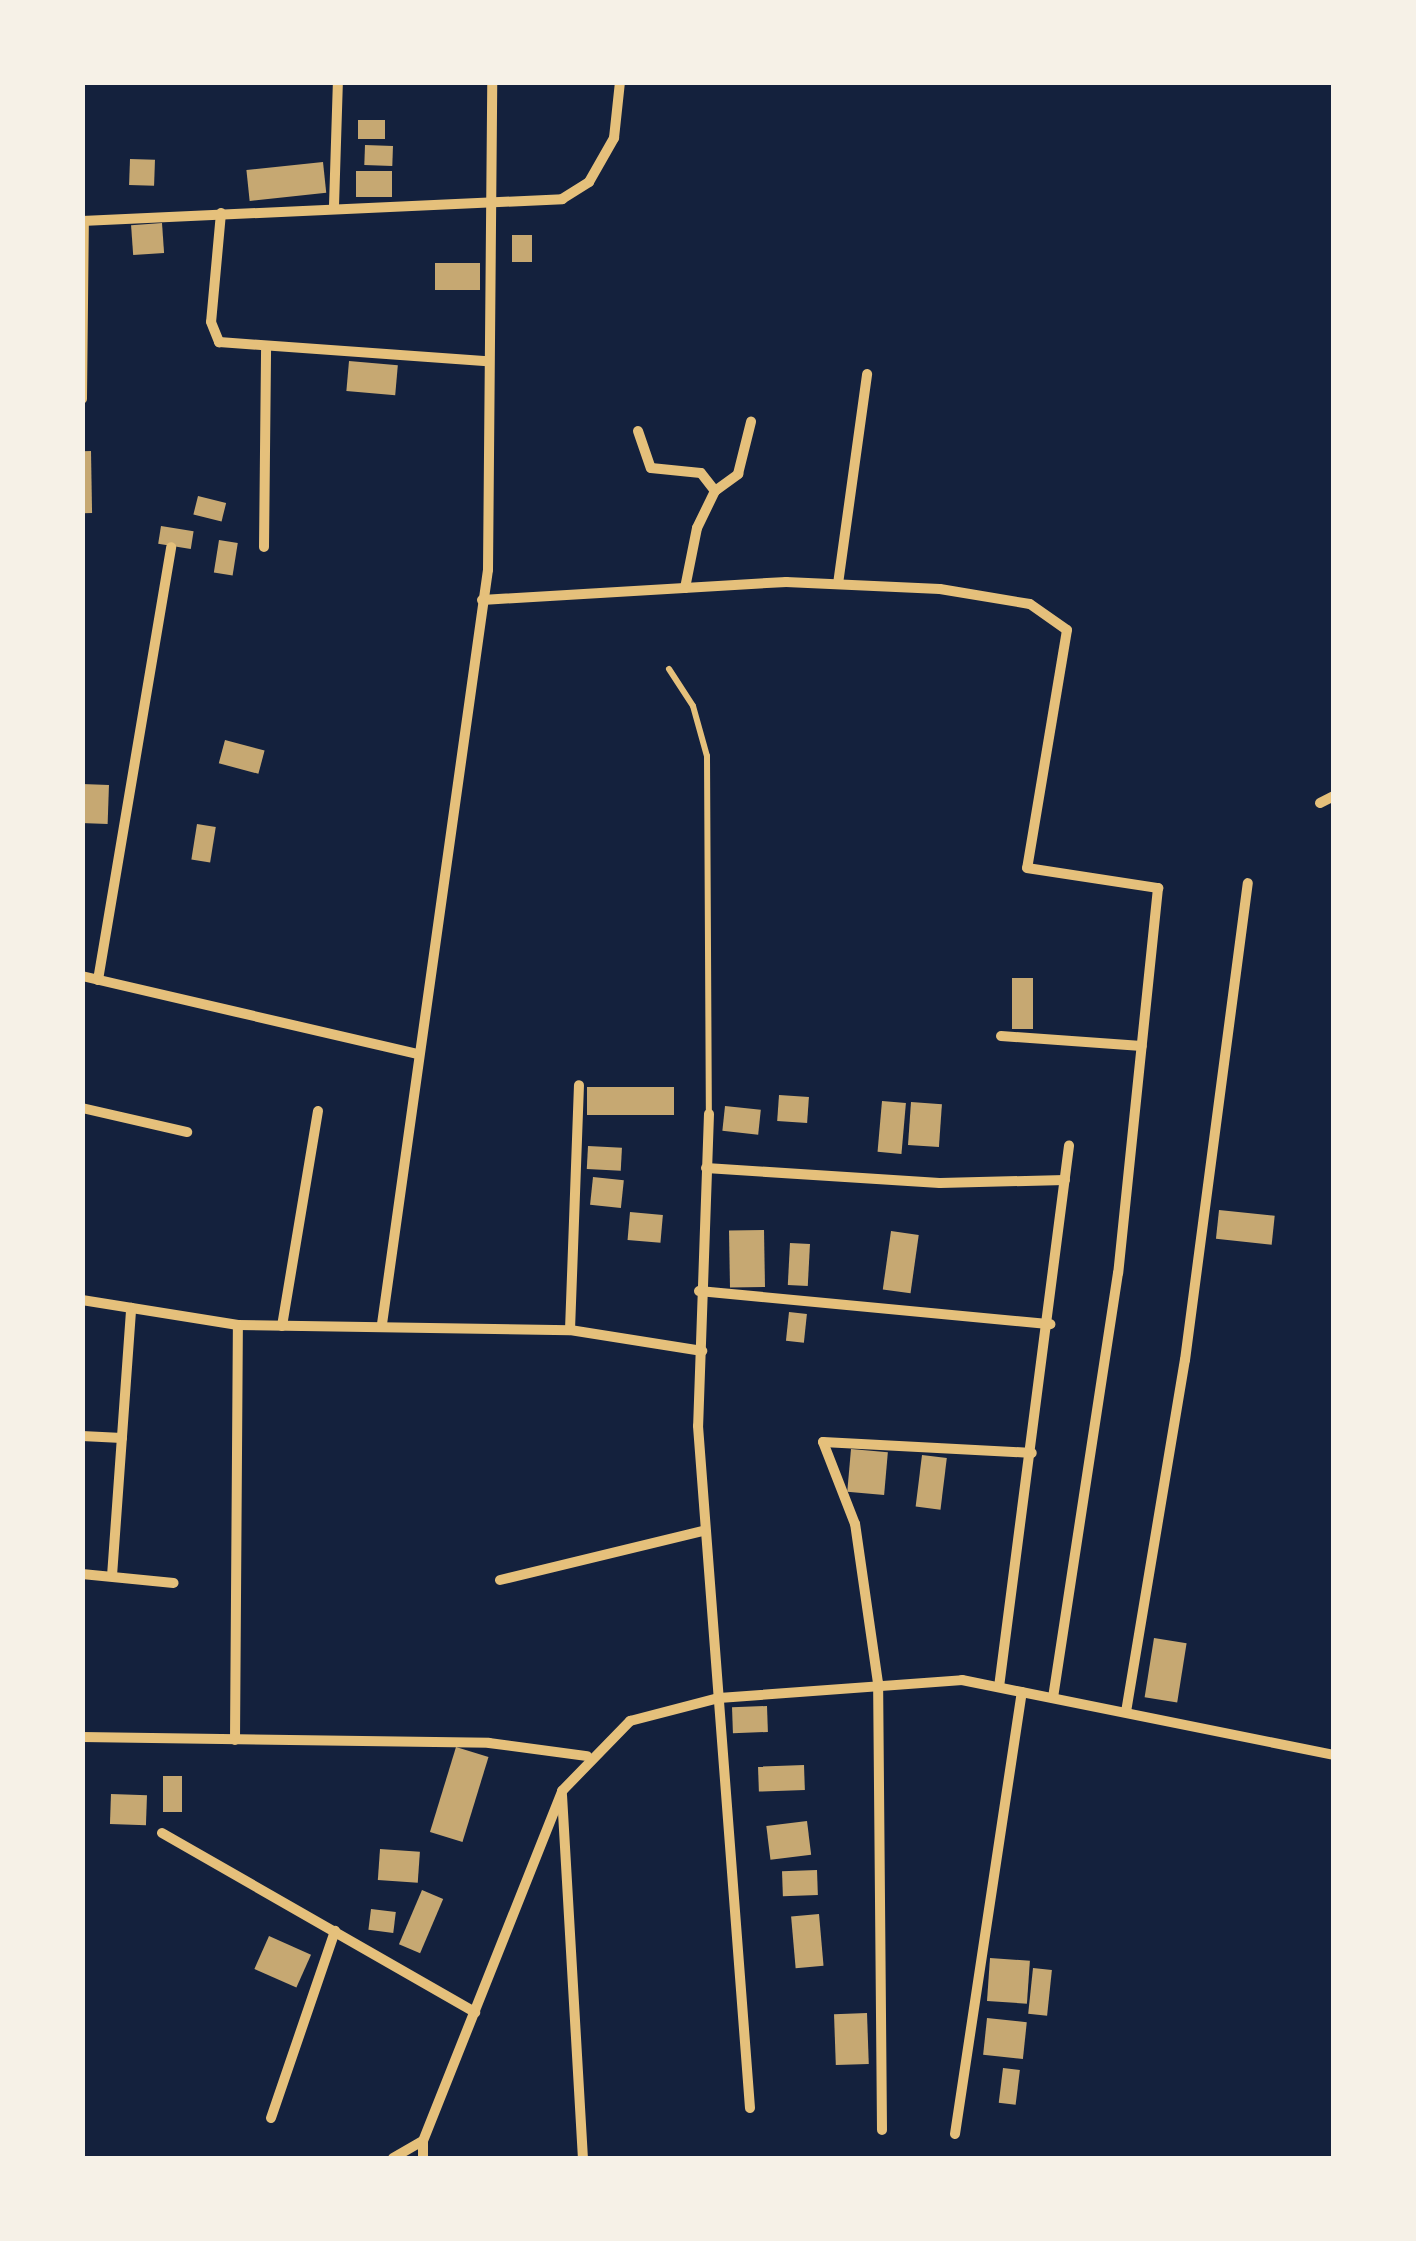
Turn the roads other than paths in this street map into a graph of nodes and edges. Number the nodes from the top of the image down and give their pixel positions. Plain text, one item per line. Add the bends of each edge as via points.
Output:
1 (338, 82) edge
2 (492, 82) edge
3 (620, 82) edge
4 (489, 204) junction
5 (334, 206) junction
6 (222, 212) junction
7 (83, 222) edge
8 (266, 349) junction
9 (487, 361) junction
10 (867, 374) dead end
11 (82, 399) edge
12 (751, 422) dead end
13 (638, 431) dead end
14 (715, 492) junction
15 (171, 547) dead end
16 (264, 548) dead end
17 (838, 584) junction
18 (685, 588) junction
19 (482, 600) junction
20 (668, 669) dead end
21 (1334, 796) edge
22 (1320, 803) dead end
23 (1248, 883) dead end
24 (82, 976) edge
25 (98, 980) junction
26 (1001, 1036) dead end
27 (1142, 1046) junction
28 (417, 1054) junction
29 (579, 1085) dead end
30 (82, 1108) edge
31 (318, 1111) dead end
32 (709, 1114) joint
33 (187, 1132) dead end
34 (1069, 1146) dead end
35 (706, 1168) junction
36 (1066, 1180) junction
37 (699, 1291) junction
38 (82, 1300) edge
39 (131, 1308) junction
40 (382, 1324) junction
41 (1050, 1324) junction
42 (238, 1325) junction
43 (282, 1326) junction
44 (570, 1330) junction
45 (702, 1351) junction
46 (82, 1436) edge
47 (122, 1438) junction
48 (1032, 1453) junction
49 (703, 1531) junction
50 (82, 1574) edge
51 (112, 1576) junction
52 (500, 1580) dead end
53 (174, 1583) dead end
54 (878, 1683) junction
55 (999, 1687) junction
56 (1022, 1692) junction
57 (719, 1698) junction
58 (1053, 1698) junction
59 (1126, 1712) junction
60 (82, 1737) edge
61 (235, 1740) junction
62 (1334, 1755) edge
63 (587, 1756) junction
64 (562, 1791) junction
65 (162, 1833) dead end
66 (335, 1930) junction
67 (475, 2012) junction
68 (750, 2108) dead end
69 (271, 2118) dead end
70 (882, 2130) dead end
71 (955, 2134) dead end
72 (423, 2142) junction
73 (393, 2158) edge
74 (424, 2158) edge
75 (582, 2158) edge

1 - 5 street
2 - 4 street
3 - 4 street via 614,138 589,182 562,199
4 - 5 street
4 - 9 street
5 - 6 street
6 - 7 street
6 - 8 street via 213,333
7 - 11 street
8 - 9 street
8 - 16 street
9 - 19 street
10 - 17 street
12 - 14 street via 738,474
13 - 14 street via 650,468 700,473
14 - 18 street
15 - 25 street
17 - 18 street
17 - 27 street via 1030,604 1067,630 1026,868 1158,888
18 - 19 street
19 - 28 street
20 - 32 lane via 693,706 708,756
21 - 22 street
23 - 59 street via 1185,1360
24 - 25 street
25 - 28 street
26 - 27 street
27 - 58 street via 1118,1273
28 - 40 street
29 - 44 street
30 - 33 street
31 - 43 street
32 - 35 street
34 - 36 street
35 - 36 street via 940,1183
35 - 37 street
36 - 41 street
37 - 41 street
37 - 45 street
38 - 39 street
39 - 42 street
39 - 47 street
40 - 43 street
40 - 44 street
41 - 48 street
42 - 43 street
42 - 61 street
44 - 45 street
45 - 49 street
46 - 47 street
47 - 51 street
48 - 54 street via 824,1442 855,1524
48 - 55 street
49 - 52 street
49 - 57 street
50 - 51 street
51 - 53 street
54 - 55 street
54 - 57 street
54 - 70 street
55 - 56 street
56 - 58 street
56 - 71 street
57 - 63 street via 630,1721
57 - 68 street
58 - 59 street
59 - 62 street
60 - 61 street
61 - 63 street via 488,1743
63 - 64 street
64 - 67 street
64 - 75 street
65 - 66 street
66 - 67 street
66 - 69 street
67 - 72 street
72 - 73 street
72 - 74 street

